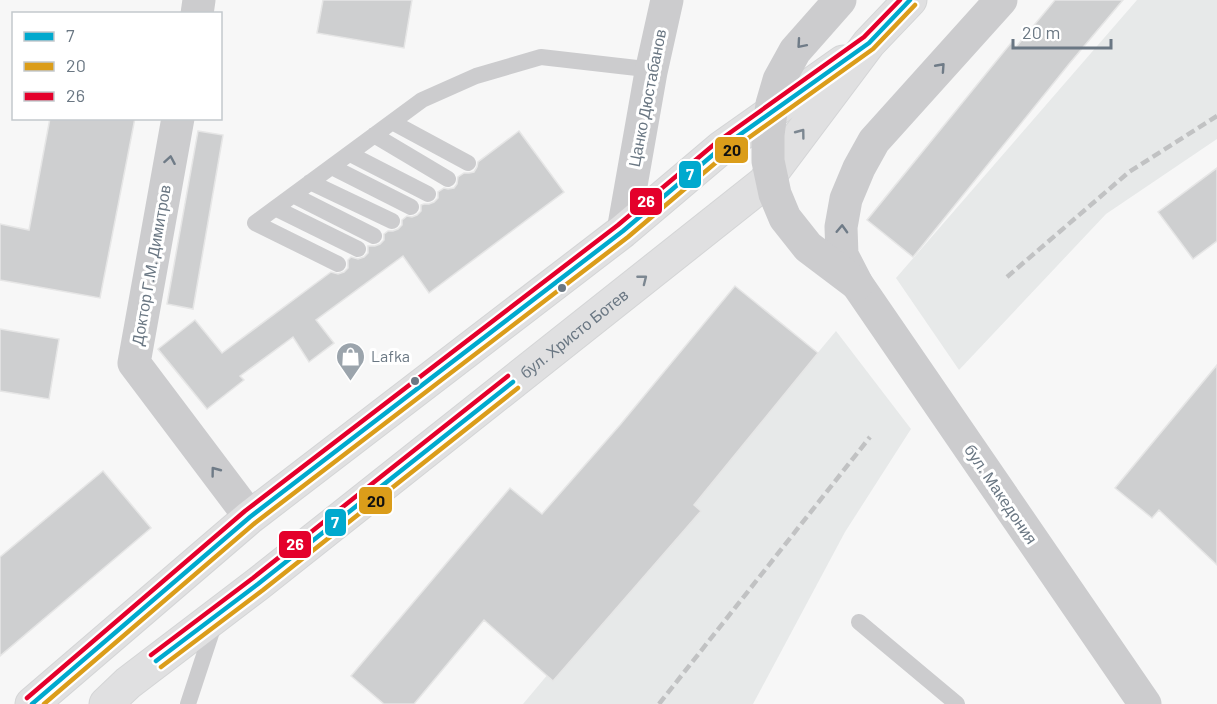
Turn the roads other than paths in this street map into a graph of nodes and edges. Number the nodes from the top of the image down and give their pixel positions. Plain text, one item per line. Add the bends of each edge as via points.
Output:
1 (667, 0) edge
2 (840, 0) edge
3 (910, 0) edge
4 (1001, 0) edge
5 (869, 43) junction
6 (651, 72) junction
7 (178, 120) edge
8 (392, 122) junction
9 (374, 135) junction
10 (350, 154) junction
11 (468, 163) dead end
12 (332, 166) junction
13 (448, 179) dead end
14 (310, 182) junction
15 (428, 194) dead end
16 (292, 195) junction
17 (411, 207) dead end
18 (275, 208) junction
19 (392, 221) dead end
20 (623, 231) junction
21 (374, 236) dead end
22 (357, 249) dead end
23 (338, 264) dead end
24 (857, 284) junction
25 (250, 518) junction
26 (218, 614) junction
27 (859, 622) dead end
28 (32, 704) edge
29 (106, 704) edge
30 (188, 704) edge
31 (957, 704) edge
32 (1145, 704) edge

1 - 6 street, Цанко Дюстабанов
2 -> 24 street, бул. Македония, bridge via 795,51 779,80 772,104 768,161 775,195 785,218 808,247
3 - 5 main road, бул. Христо Ботев
24 -> 4 street, бул. Македония via 842,255 841,227 846,199 859,168 874,141
5 - 20 main road, бул. Христо Ботев via 722,148
26 -> 5 main road, бул. Христо Ботев via 764,183
6 - 8 lane via 541,57 476,76 422,100
6 - 20 street, Цанко Дюстабанов
25 -> 7 street, Доктор Г.М. Димитров via 134,363
8 - 9 lane
8 - 11 lane
9 - 10 lane
9 - 13 lane
10 - 12 lane
10 - 15 lane
12 - 14 lane
12 - 17 lane
14 - 16 lane
14 - 19 lane
16 - 18 lane
16 - 21 lane
18 - 22 lane
18 - 23 lane via 255,223
20 - 25 main road, бул. Христо Ботев
24 - 32 street, бул. Македония
25 - 28 main road, бул. Христо Ботев
26 - 29 main road, бул. Христо Ботев
26 - 30 lane
27 - 31 lane

